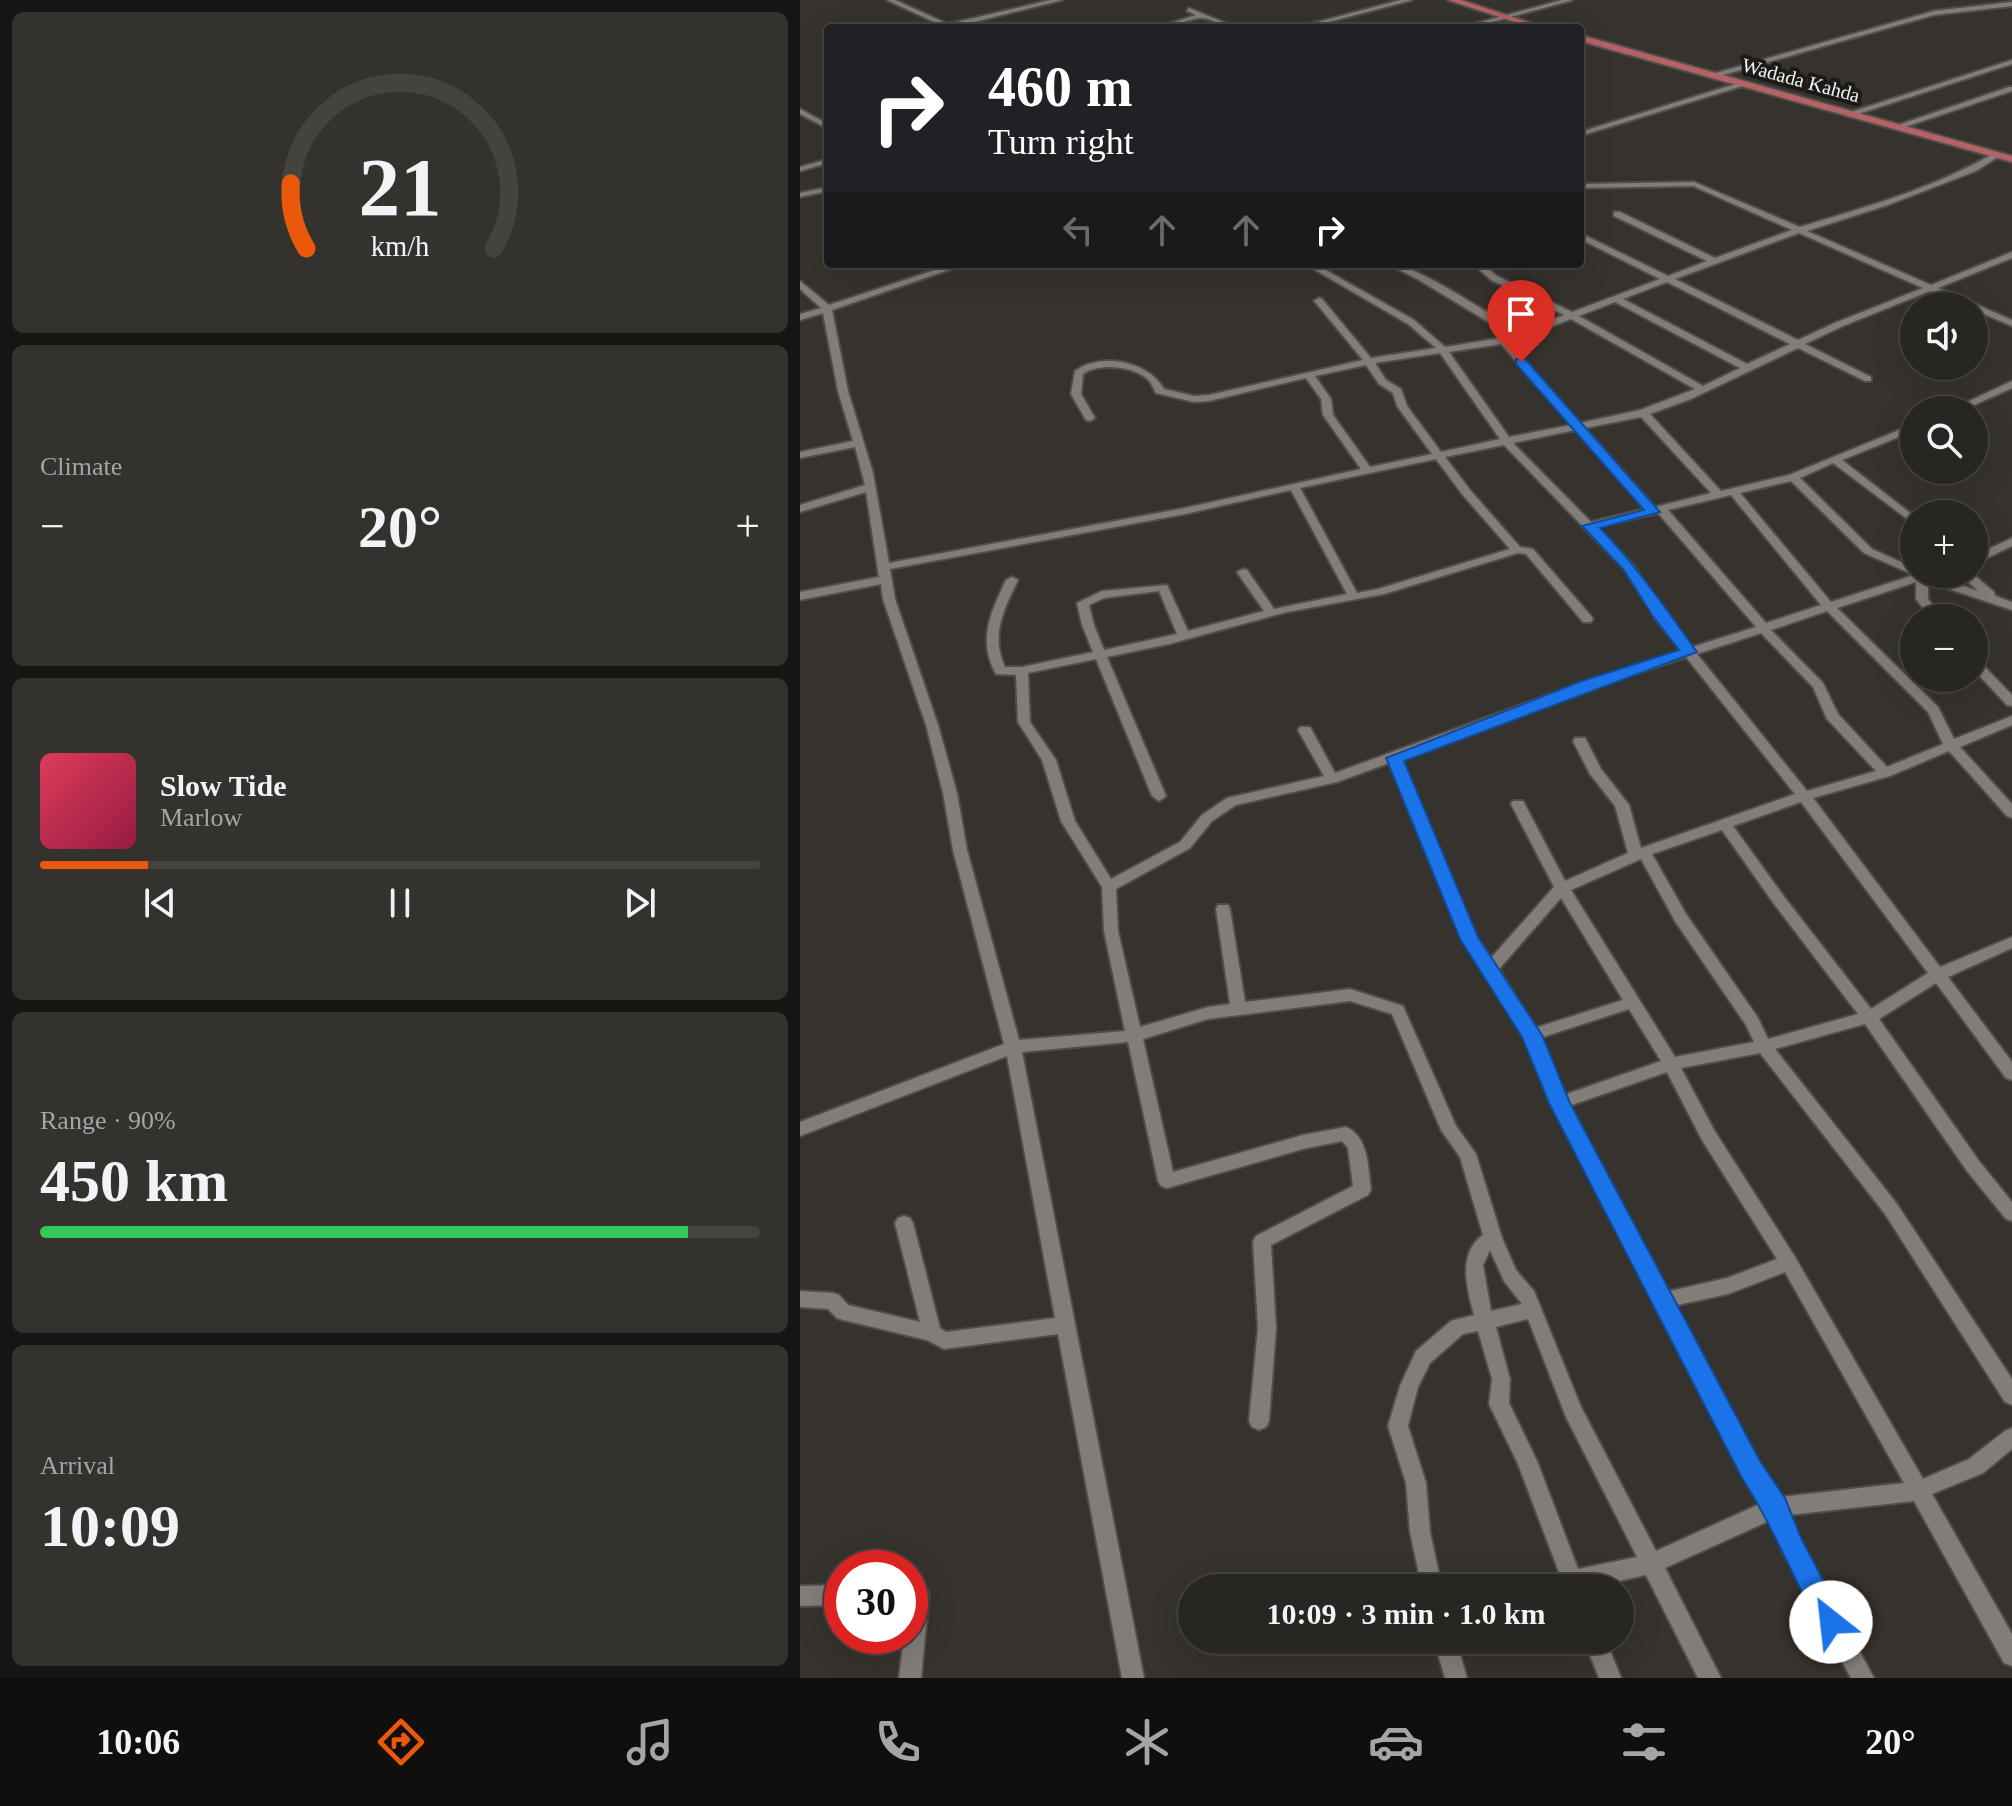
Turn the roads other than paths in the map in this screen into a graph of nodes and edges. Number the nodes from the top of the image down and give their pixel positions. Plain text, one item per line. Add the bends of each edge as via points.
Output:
1 (890, 0) edge
2 (1033, 0) edge
3 (1059, 0) edge
4 (1409, 0) edge
5 (1452, 0) edge
6 (1570, 0) edge
7 (1043, 4) junction
8 (2012, 4) edge
9 (1189, 10) dead end
10 (1202, 16) junction
11 (1503, 17) junction
12 (943, 24) edge
13 (962, 24) edge
14 (1173, 24) edge
15 (1223, 24) edge
16 (1314, 24) edge
17 (1477, 24) edge
18 (1528, 24) edge
19 (1584, 39) edge
20 (2012, 62) edge
21 (1713, 75) junction
22 (1745, 84) junction
23 (2012, 89) edge
24 (800, 111) edge
25 (1852, 113) junction
26 (824, 125) edge
27 (1899, 126) junction
28 (1584, 133) edge
29 (1997, 155) junction
30 (2012, 159) edge
31 (824, 162) edge
32 (800, 169) edge
33 (1584, 186) edge
34 (824, 190) edge
35 (800, 195) edge
36 (1617, 214) dead end
37 (1803, 229) junction
38 (1584, 238) edge
39 (2012, 255) edge
40 (1714, 261) junction
41 (950, 268) edge
42 (1316, 268) edge
43 (1401, 268) edge
44 (1482, 268) edge
45 (1665, 279) junction
46 (800, 284) edge
47 (1932, 289) junction
48 (1939, 292) edge
49 (1615, 298) junction
50 (1319, 301) dead end
51 (827, 309) junction
52 (1988, 313) edge
53 (1569, 314) junction
54 (800, 317) edge
55 (2012, 323) edge
56 (1517, 335) junction
57 (1503, 341) junction
58 (1794, 345) junction
59 (1441, 348) junction
60 (1369, 361) junction
61 (1745, 367) junction
62 (1309, 375) junction
63 (1868, 379) dead end
64 (2012, 384) edge
65 (1700, 388) junction
66 (1986, 396) edge
67 (1643, 413) junction
68 (1090, 418) dead end
69 (1575, 424) junction
70 (1900, 433) edge
71 (1506, 441) junction
72 (859, 443) junction
73 (1441, 454) junction
74 (800, 455) edge
75 (1834, 459) junction
76 (1367, 470) junction
77 (1793, 477) junction
78 (1294, 486) junction
79 (871, 487) junction
80 (1732, 490) junction
81 (1717, 493) junction
82 (800, 509) edge
83 (1900, 510) edge
84 (1658, 511) junction
85 (1589, 526) junction
86 (2012, 541) edge
87 (1517, 550) junction
88 (1988, 554) edge
89 (1900, 565) edge
90 (1243, 572) dead end
91 (885, 573) junction
92 (1012, 580) dead end
93 (1900, 582) edge
94 (1962, 588) edge
95 (1982, 588) edge
96 (800, 596) edge
97 (1354, 597) junction
98 (1995, 599) junction
99 (2012, 606) edge
100 (1830, 608) junction
101 (1271, 613) junction
102 (2012, 616) edge
103 (1587, 619) dead end
104 (1764, 629) junction
105 (1184, 636) junction
106 (1689, 652) junction
107 (1099, 654) junction
108 (1022, 671) junction
109 (1988, 677) edge
110 (2012, 702) edge
111 (2012, 720) edge
112 (1305, 730) dead end
113 (1580, 741) dead end
114 (1950, 744) junction
115 (1394, 758) junction
116 (1885, 773) junction
117 (1332, 779) junction
118 (1159, 796) dead end
119 (1804, 796) junction
120 (1518, 804) dead end
121 (2012, 813) edge
122 (1725, 824) junction
123 (1640, 854) junction
124 (1109, 887) junction
125 (1562, 888) junction
126 (1223, 909) dead end
127 (2012, 942) edge
128 (1491, 968) junction
129 (1939, 974) junction
130 (1631, 1003) junction
131 (1238, 1009) junction
132 (1870, 1017) junction
133 (1531, 1035) junction
134 (1132, 1036) junction
135 (1764, 1046) junction
136 (1013, 1047) junction
137 (1671, 1064) junction
138 (2012, 1074) edge
139 (1559, 1103) junction
140 (800, 1129) edge
141 (2012, 1214) edge
142 (904, 1223) dead end
143 (1493, 1238) junction
144 (1789, 1262) junction
145 (800, 1299) edge
146 (1661, 1301) junction
147 (1533, 1310) junction
148 (1485, 1322) junction
149 (1065, 1325) junction
150 (932, 1333) junction
151 (2012, 1396) edge
152 (1259, 1421) dead end
153 (2012, 1437) edge
154 (1916, 1491) junction
155 (1776, 1507) junction
156 (1651, 1564) junction
157 (1429, 1574) edge
158 (1570, 1574) edge
159 (1614, 1574) edge
160 (824, 1595) edge
161 (800, 1596) edge
162 (913, 1654) edge
163 (1449, 1654) edge
164 (1601, 1654) edge
165 (2012, 1655) edge
166 (910, 1678) edge
167 (1133, 1678) edge
168 (1456, 1678) edge
169 (1610, 1678) edge
170 (1710, 1678) edge
171 (1863, 1678) edge

1 - 12 street
2 - 7 street
3 - 7 street
4 - 16 street
5 - 11 main road
6 - 11 street
7 - 13 street
8 - 21 street via 1934,13
9 - 10 street
10 - 14 street
10 - 15 street
11 - 17 street
11 - 18 main road
19 - 21 main road, Wadada Kahda
20 - 25 street
21 - 22 main road, Wadada Kahda
22 - 25 main road, Wadada Kahda
22 - 28 street
23 - 27 street
24 - 26 street
25 - 27 main road, Wadada Kahda
27 - 29 main road, Wadada Kahda
29 - 30 main road, Wadada Kahda
29 - 37 street via 1885,203
31 - 32 street
33 - 37 street via 1694,184
34 - 35 street
36 - 40 street
37 - 40 street
37 - 47 street
38 - 45 street
39 - 47 street
40 - 45 street
41 - 51 street
42 - 59 street via 1411,322
43 - 56 street
44 - 53 street
45 - 49 street
45 - 58 street
46 - 51 street
47 - 48 street
47 - 58 street
49 - 53 street
49 - 61 street
50 - 60 street
51 - 54 street
51 - 72 street
52 - 55 street
53 - 56 street
53 - 65 street
56 - 57 street
57 - 59 street
57 - 69 street
58 - 61 street
58 - 63 street
59 - 60 street
59 - 71 street
60 - 62 street
60 - 73 street
61 - 65 street
62 - 68 street via 1194,399 1160,391 1151,376 1129,367 1089,366 1078,373 1076,394
62 - 76 street via 1326,399 1328,415
64 - 66 street
65 - 67 street
67 - 69 street
67 - 81 street
69 - 71 street
69 - 84 street
70 - 75 street
71 - 73 street
71 - 85 street
72 - 74 street
72 - 79 street
73 - 76 street
73 - 87 street
75 - 77 street
75 - 83 street
76 - 78 street
77 - 80 street
77 - 89 street via 1868,551
78 - 91 street
78 - 97 street
79 - 82 street
79 - 91 street
80 - 81 street
80 - 100 street
81 - 84 street
84 - 85 street
84 - 104 street
85 - 106 street via 1630,568
86 - 88 street
87 - 97 street
87 - 103 street via 1529,551
90 - 101 street
91 - 96 street
91 - 136 street via 935,739
92 - 108 street via 993,620 990,653 1000,671
93 - 100 street
94 - 98 street
95 - 98 street
97 - 101 street
98 - 99 street
98 - 102 street
100 - 104 street
100 - 114 street via 1933,710
101 - 105 street
104 - 106 street
104 - 116 street via 1819,686 1832,716
105 - 107 street
105 - 107 street via 1163,587 1102,595 1083,603
106 - 115 street
106 - 119 street
107 - 108 street
107 - 118 street
108 - 124 street via 1024,722 1049,760 1068,821
109 - 110 street
111 - 114 street
112 - 117 street
113 - 123 street via 1622,805
114 - 116 street
114 - 121 street
115 - 117 street
115 - 128 street via 1469,939
116 - 119 street
117 - 124 street via 1232,801 1207,818 1185,845
119 - 122 street
119 - 129 street
120 - 125 street
122 - 123 street
122 - 132 street via 1783,909
123 - 125 street
123 - 135 street
124 - 134 street via 1111,931
125 - 128 street
125 - 130 street
126 - 131 street
127 - 129 street
128 - 133 street
129 - 132 street
129 - 138 street
130 - 133 street
130 - 137 street
131 - 134 street
131 - 143 street via 1350,995 1398,1010 1449,1130 1468,1154
132 - 135 street
132 - 141 street via 1986,1187
133 - 139 street
134 - 136 street
134 - 152 street via 1167,1181 1346,1134 1356,1146 1362,1190 1262,1241 1267,1328
135 - 137 street
135 - 151 street via 1891,1209
136 - 140 street
136 - 149 street
137 - 139 street
137 - 144 street via 1708,1135
139 - 146 street
142 - 150 street
143 - 147 street
143 - 148 street via 1480,1247 1474,1265
144 - 146 street via 1728,1286
144 - 154 street
145 - 150 street via 833,1301 843,1312
146 - 155 street
147 - 148 street
147 - 156 street via 1573,1411
148 - 157 street via 1458,1327 1423,1357 1398,1426 1416,1483
148 - 158 street via 1501,1379 1499,1404
149 - 150 street via 944,1341
149 - 167 street
153 - 154 street via 1976,1466
154 - 155 street
154 - 165 street
155 - 156 street
155 - 171 street via 1790,1545
156 - 159 street
156 - 170 street
160 - 161 street
162 - 166 street
163 - 168 street
164 - 169 street

